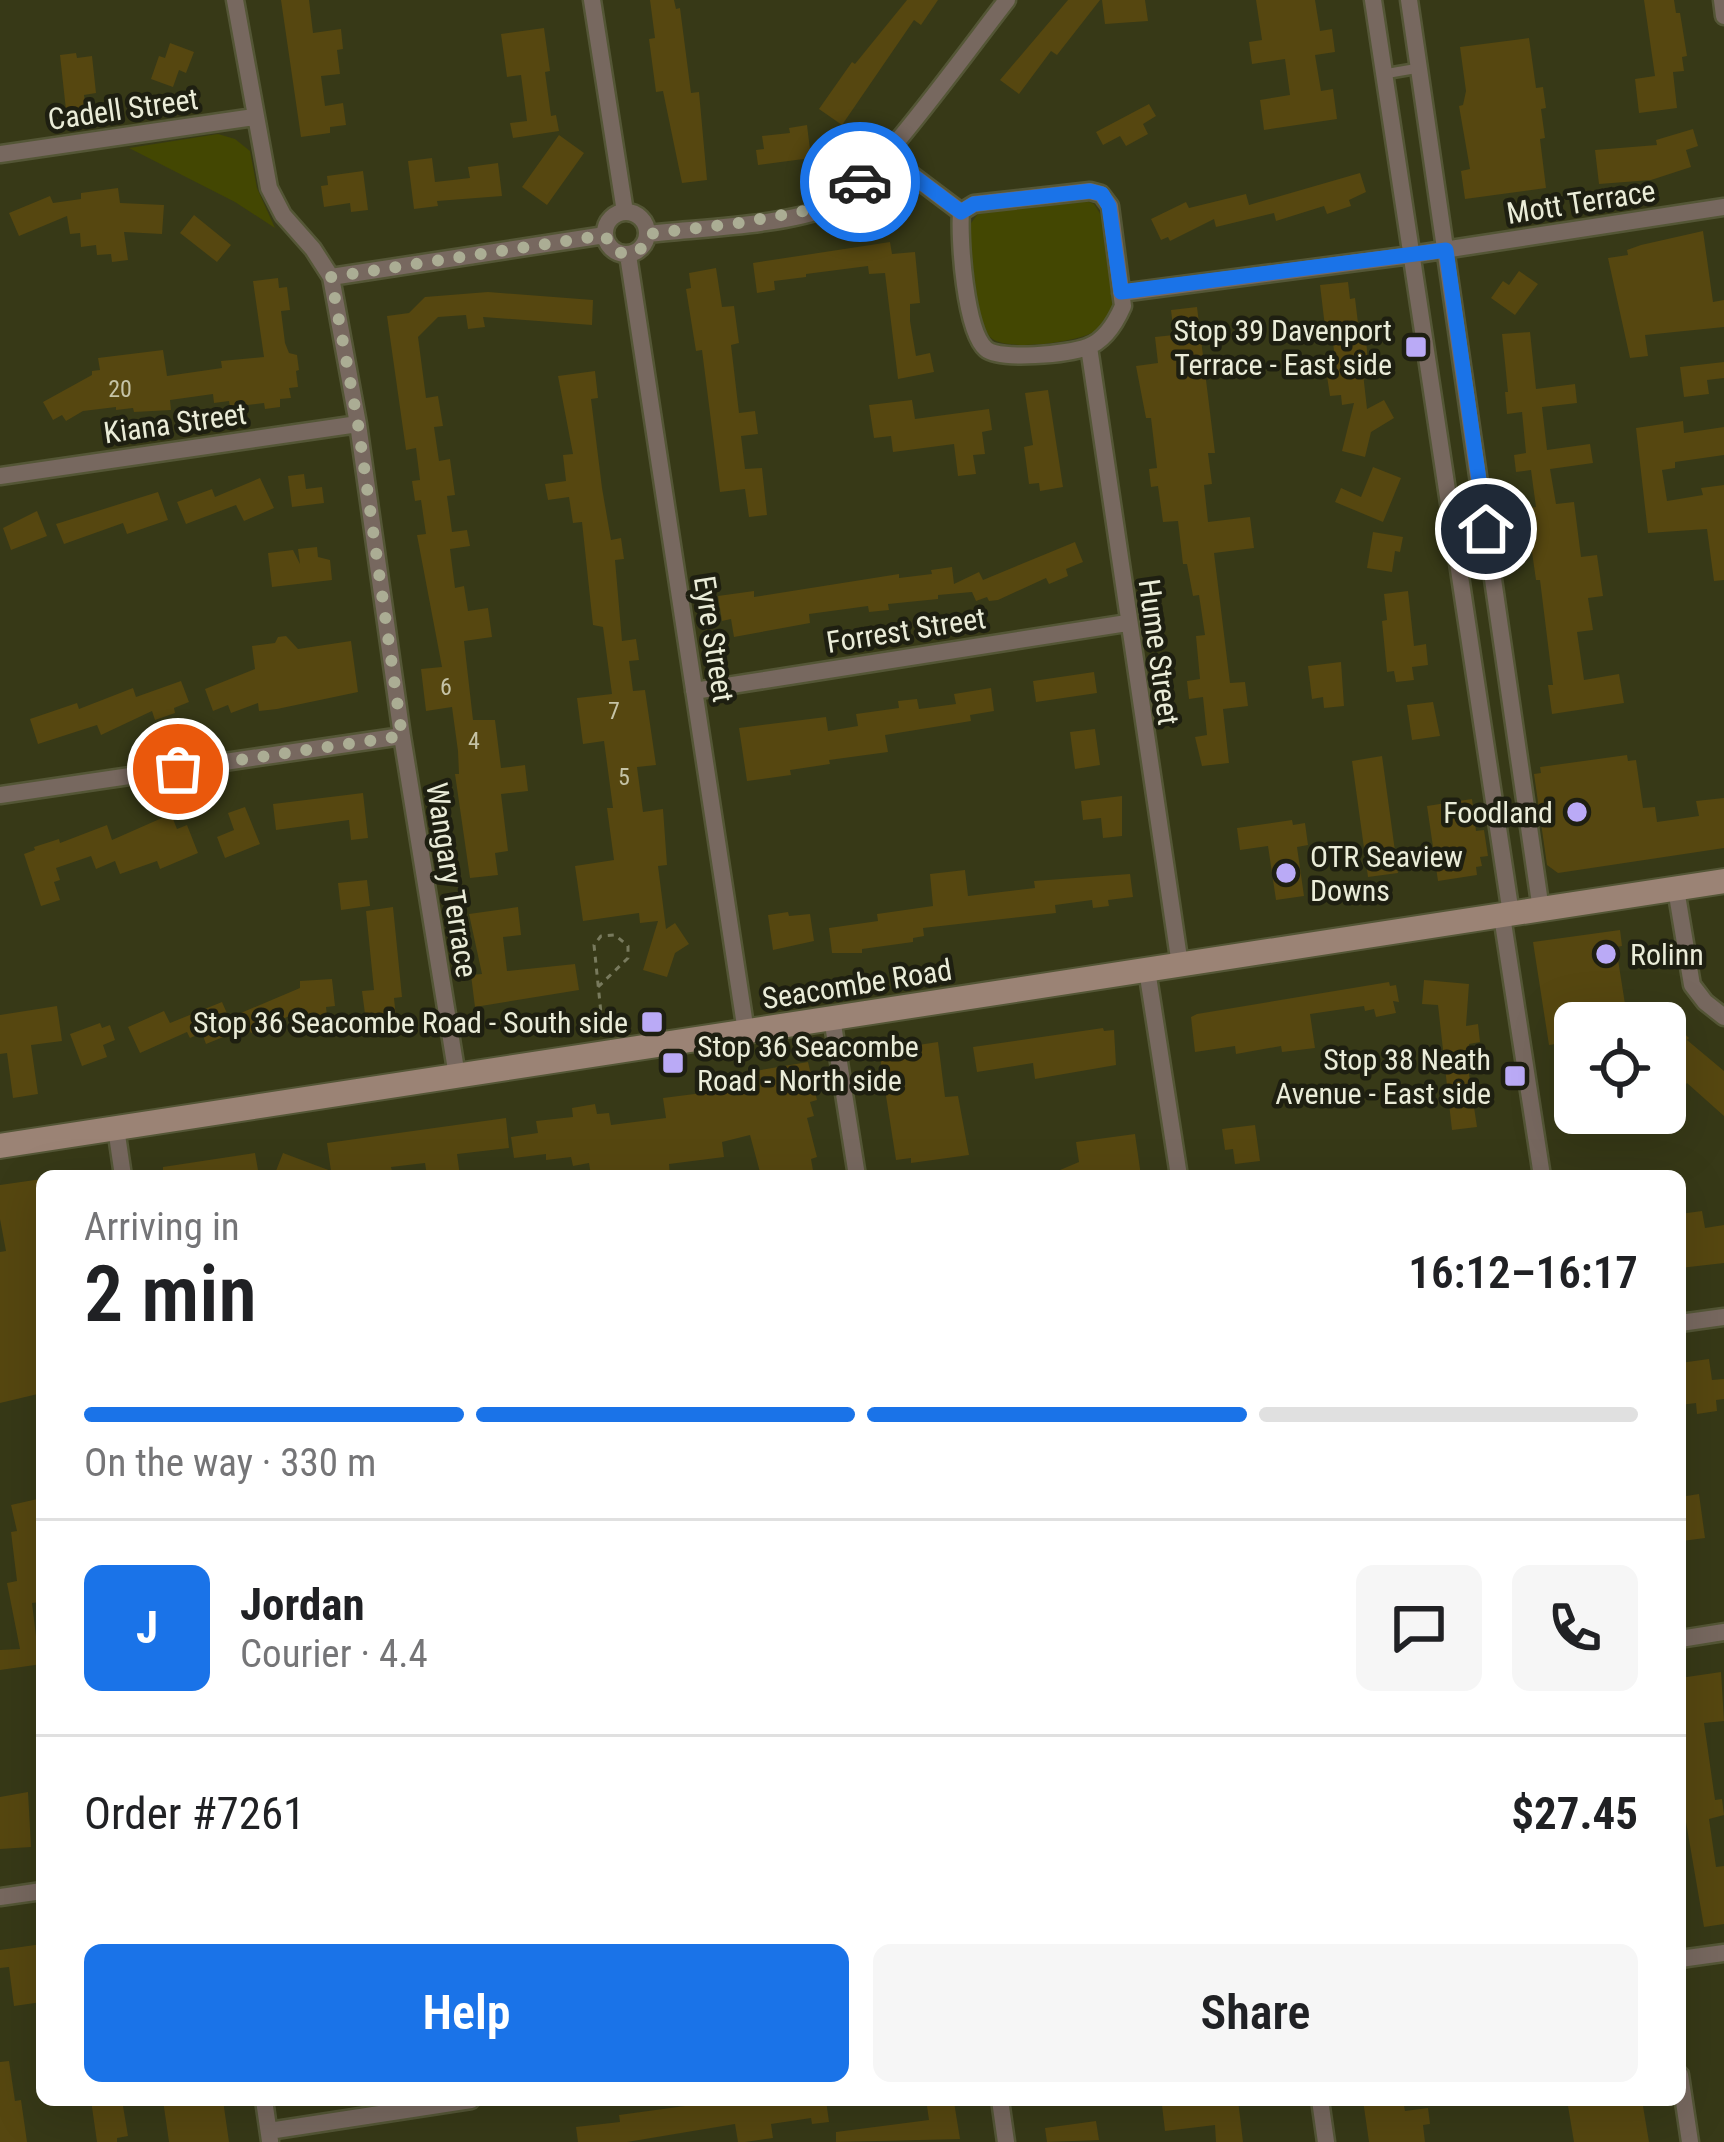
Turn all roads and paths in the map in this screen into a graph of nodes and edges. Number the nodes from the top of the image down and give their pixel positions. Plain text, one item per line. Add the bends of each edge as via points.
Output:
1 (235, 0) edge
2 (592, 0) edge
3 (1007, 0) edge
4 (1373, 0) edge
5 (1409, 0) edge
6 (1721, 0) edge
7 (1724, 16) edge
8 (1419, 68) junction
9 (1384, 74) junction
10 (254, 117) junction
11 (0, 154) edge
12 (884, 154) junction
13 (1724, 206) edge
14 (625, 212) junction
15 (961, 212) junction
16 (648, 234) junction
17 (605, 235) junction
18 (1446, 250) junction
19 (628, 255) junction
20 (1411, 255) junction
21 (331, 277) junction
22 (1121, 292) junction
23 (1089, 347) junction
24 (358, 424) junction
25 (0, 476) edge
26 (1127, 623) junction
27 (694, 691) junction
28 (402, 736) junction
29 (0, 795) edge
30 (1724, 881) edge
31 (1676, 889) junction
32 (1540, 910) junction
33 (1506, 915) junction
34 (1180, 965) junction
35 (1148, 970) junction
36 (598, 987) junction
37 (1724, 1017) edge
38 (832, 1018) junction
39 (602, 1023) dead end
40 (746, 1032) junction
41 (457, 1076) junction
42 (116, 1128) junction
43 (0, 1146) edge
44 (122, 1170) edge
45 (856, 1170) edge
46 (1178, 1170) edge
47 (1541, 1170) edge
48 (1724, 1317) edge
49 (1686, 1322) edge
50 (1724, 1632) edge
51 (1686, 1638) edge
52 (36, 1892) edge
53 (0, 1897) edge
54 (1724, 1953) edge
55 (1686, 1958) edge
56 (265, 2106) edge
57 (438, 2106) edge
58 (1001, 2106) edge
59 (1321, 2106) edge
60 (1685, 2106) edge
61 (270, 2136) edge
62 (1006, 2142) edge
63 (1326, 2142) edge
64 (1690, 2142) edge

1 - 10 street, Wangary Terrace
2 - 14 street
3 - 12 street
4 - 9 street
5 - 8 street
6 - 7 street
8 - 9 lane
8 - 18 street
9 - 20 street
10 - 11 street, Cadell Street
10 - 21 street, Wangary Terrace via 269,188
12 - 15 street
12 - 16 street via 830,206
13 - 18 street, Mott Terrace
14 - 16 street via 638,216
14 - 17 street via 610,220
15 - 22 street via 974,204 1102,194
15 - 23 street via 973,329 986,350 1006,357
16 - 19 street
17 - 19 street via 613,250
17 - 21 street
18 - 20 street, Mott Terrace
18 - 32 street
19 - 27 street, Eyre Street
20 - 22 street, Mott Terrace
20 - 33 street
21 - 24 street, Wangary Terrace
22 - 23 street via 1117,319
23 - 26 street, Hume Street
24 - 25 street, Kiana Street
24 - 28 street, Wangary Terrace
26 - 27 street, Forrest Street
26 - 34 street, Hume Street
27 - 40 street, Eyre Street
28 - 29 street
28 - 41 street, Wangary Terrace
30 - 31 main road, Seacombe Road
31 - 32 main road, Seacombe Road
31 - 37 street via 1692,985
32 - 33 main road, Seacombe Road
33 - 34 main road, Seacombe Road
33 - 47 street
34 - 35 main road, Seacombe Road
35 - 38 main road, Seacombe Road
35 - 46 street
36 - 36 path via 628,958 615,934 594,945
36 - 39 path
38 - 40 main road, Seacombe Road
38 - 45 street
40 - 41 main road, Seacombe Road
41 - 42 main road, Seacombe Road
42 - 43 main road, Seacombe Road
42 - 44 street
48 - 49 street
50 - 51 street
52 - 53 street
54 - 55 street
56 - 61 street
57 - 61 street
58 - 62 street
59 - 63 street
60 - 64 street

